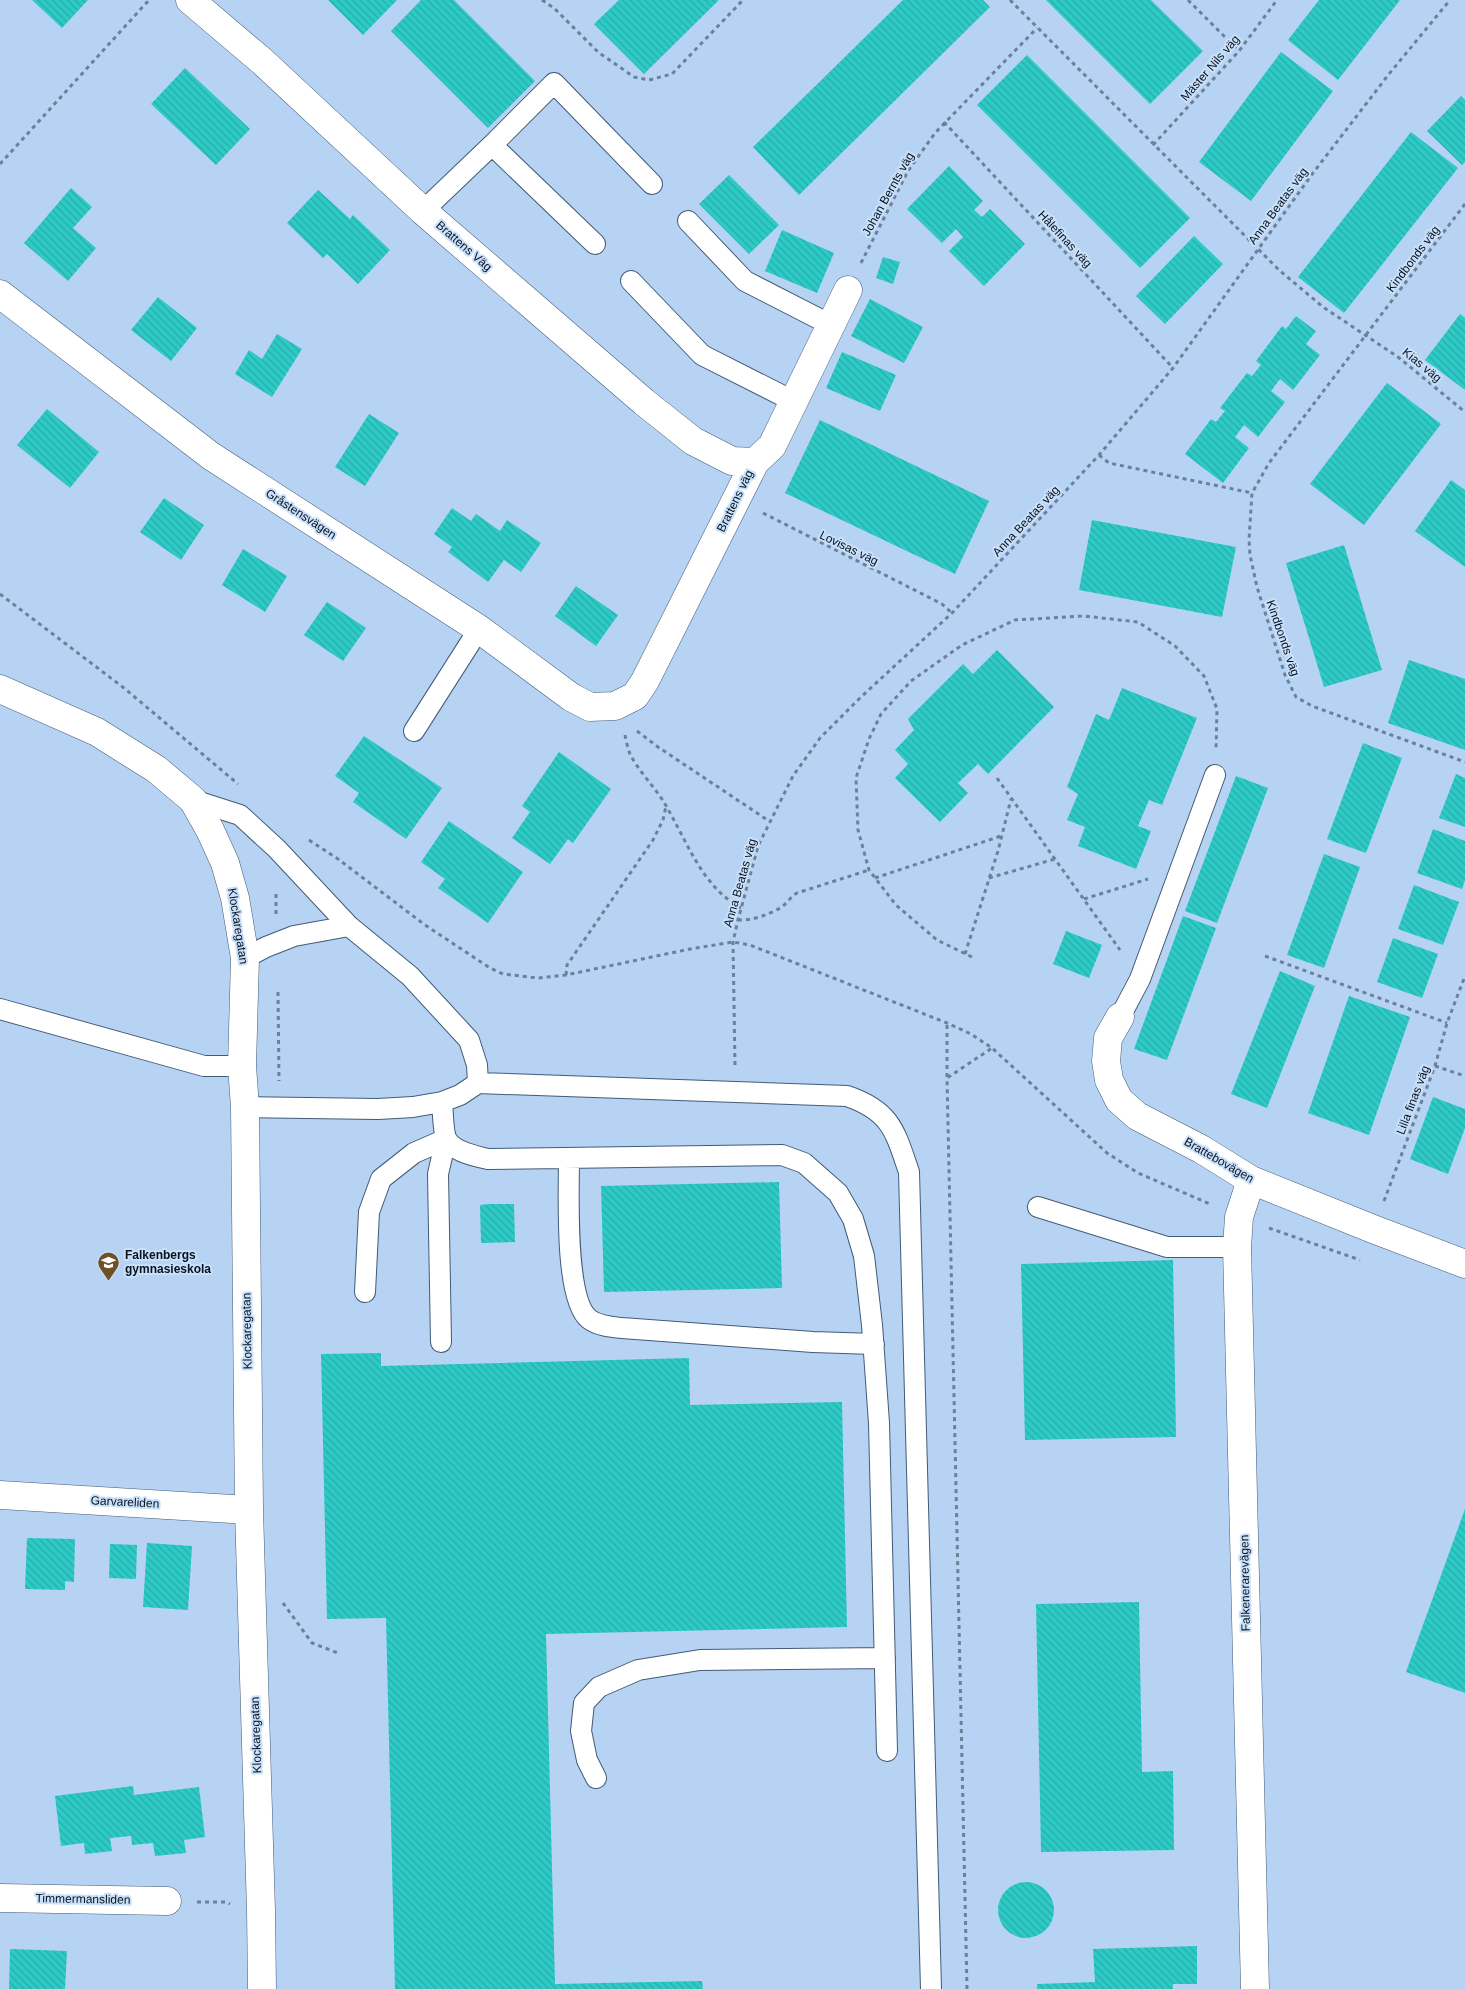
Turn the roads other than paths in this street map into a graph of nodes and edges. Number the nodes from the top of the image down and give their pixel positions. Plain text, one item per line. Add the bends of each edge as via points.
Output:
1 (190, 0) edge
2 (492, 145) junction
3 (652, 184) dead end
4 (423, 211) junction
5 (688, 221) dead end
6 (595, 244) dead end
7 (631, 282) dead end
8 (848, 290) road end
9 (0, 294) edge
10 (831, 325) junction
11 (794, 402) junction
12 (755, 462) junction
13 (480, 629) junction
14 (0, 689) edge
15 (616, 706) joint
16 (414, 731) dead end
17 (1215, 775) road end
18 (193, 800) junction
19 (349, 926) junction
20 (245, 958) junction
21 (0, 1009) edge
22 (1120, 1016) joint
23 (242, 1066) junction
24 (478, 1083) junction
25 (442, 1102) junction
26 (244, 1107) junction
27 (446, 1139) junction
28 (569, 1158) junction
29 (1251, 1180) junction
30 (1038, 1207) dead end
31 (1237, 1247) junction
32 (1465, 1264) edge
33 (365, 1292) dead end
34 (440, 1342) dead end
35 (874, 1344) junction
36 (0, 1495) edge
37 (249, 1510) junction
38 (885, 1658) junction
39 (886, 1751) dead end
40 (596, 1778) dead end
41 (0, 1898) edge
42 (167, 1901) dead end
43 (262, 1989) edge
44 (931, 1989) edge
45 (1255, 1989) edge

1 - 4 street, Brattens Väg via 263,62
2 - 3 lane via 554,83
2 - 4 lane
2 - 6 lane
4 - 12 street, Brattens Väg via 693,441 732,461
5 - 10 lane via 745,281
7 - 11 lane via 702,355
8 - 10 street, Brattens väg
9 - 13 street, Gråstensvägen via 211,456
10 - 11 street, Brattens väg
11 - 12 street, Brattens väg via 772,446
12 - 15 street, Brattens väg via 645,681 635,696
13 - 15 street, Gråstensvägen via 571,697 590,707
13 - 16 lane
14 - 18 street, Klockaregatan via 97,732 156,769
17 - 22 lane via 1140,979
18 - 19 lane via 240,815 277,849
18 - 20 street, Klockaregatan via 225,863 235,898
19 - 20 lane via 294,936
19 - 24 lane via 410,976 470,1040
20 - 23 street, Klockaregatan
21 - 23 lane via 204,1066
22 - 29 street, Brattebovägen via 1108,1038 1106,1061 1119,1100 1137,1116 1201,1149
23 - 26 street, Klockaregatan
24 - 25 lane
24 - 44 lane via 847,1096 867,1103 884,1116 898,1139 908,1172
25 - 26 lane via 378,1110
25 - 27 lane
26 - 37 street, Klockaregatan
27 - 28 lane via 455,1147 488,1159
27 - 33 lane via 414,1153 381,1179 369,1212
27 - 34 lane via 438,1174
28 - 35 lane via 782,1155 804,1163 838,1193 853,1219 864,1256
28 - 35 lane via 574,1284 580,1308 589,1319 601,1325 622,1328
29 - 31 street, Falkenerarevägen via 1239,1217
29 - 32 street, Brattebovägen
30 - 31 lane via 1166,1247
31 - 45 street, Falkenerarevägen
35 - 38 lane
36 - 37 street, Garvareliden
37 - 43 street, Klockaregatan
38 - 39 lane
38 - 40 lane via 700,1660 638,1670 599,1686 584,1703 581,1731 587,1760
41 - 42 street, Timmermansliden

